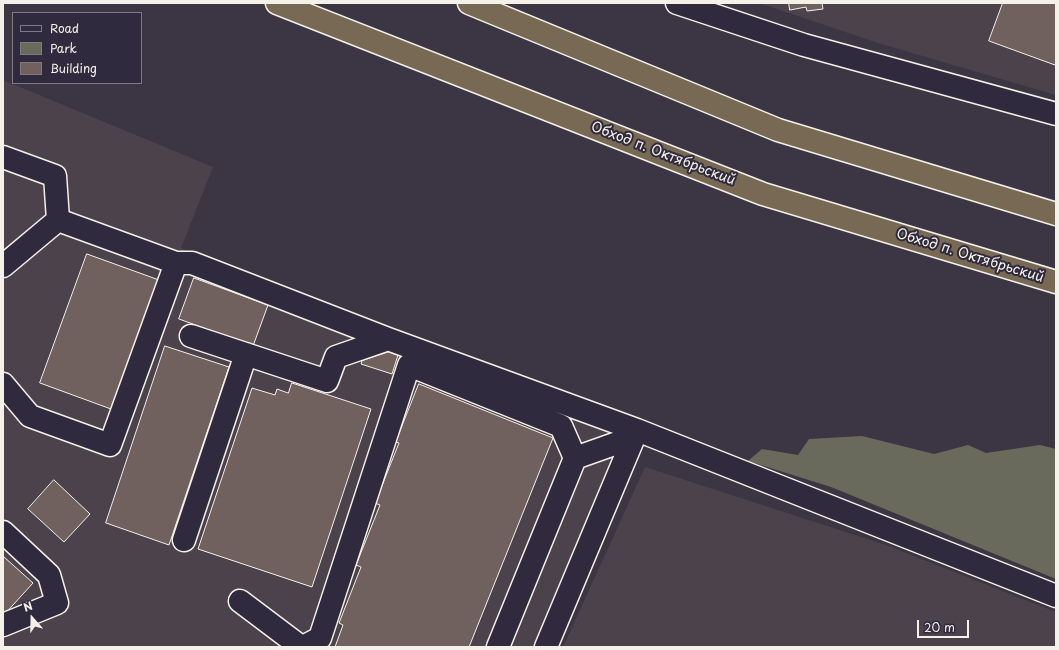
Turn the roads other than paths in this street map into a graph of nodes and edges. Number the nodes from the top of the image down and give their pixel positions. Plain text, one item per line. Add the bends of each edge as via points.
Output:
1 (278, 3) edge
2 (469, 3) edge
3 (677, 3) edge
4 (1056, 114) edge
5 (3, 157) edge
6 (1056, 214) edge
7 (58, 220) junction
8 (176, 263) junction
9 (3, 266) edge
10 (1056, 282) edge
11 (191, 336) dead end
12 (388, 339) junction
13 (246, 354) junction
14 (3, 384) edge
15 (635, 434) junction
16 (575, 458) junction
17 (3, 532) edge
18 (184, 540) dead end
19 (1056, 596) edge
20 (240, 601) dead end
21 (3, 625) edge
22 (302, 647) edge
23 (498, 647) edge
24 (546, 647) edge

1 - 10 highway, Обход п. Октябрьский via 763,194
2 - 6 highway via 778,130
3 - 4 lane via 804,46
5 - 7 lane via 55,176
7 - 8 lane
7 - 9 lane
8 - 12 lane via 192,263
8 - 14 lane via 110,445 30,416
11 - 13 lane
12 - 13 lane via 336,357 327,381
12 - 15 lane
13 - 18 lane
15 - 16 lane
15 - 19 lane
15 - 24 lane
16 - 22 lane via 561,426 409,365 320,638
16 - 23 lane
17 - 21 lane via 49,575 57,603
20 - 22 lane

